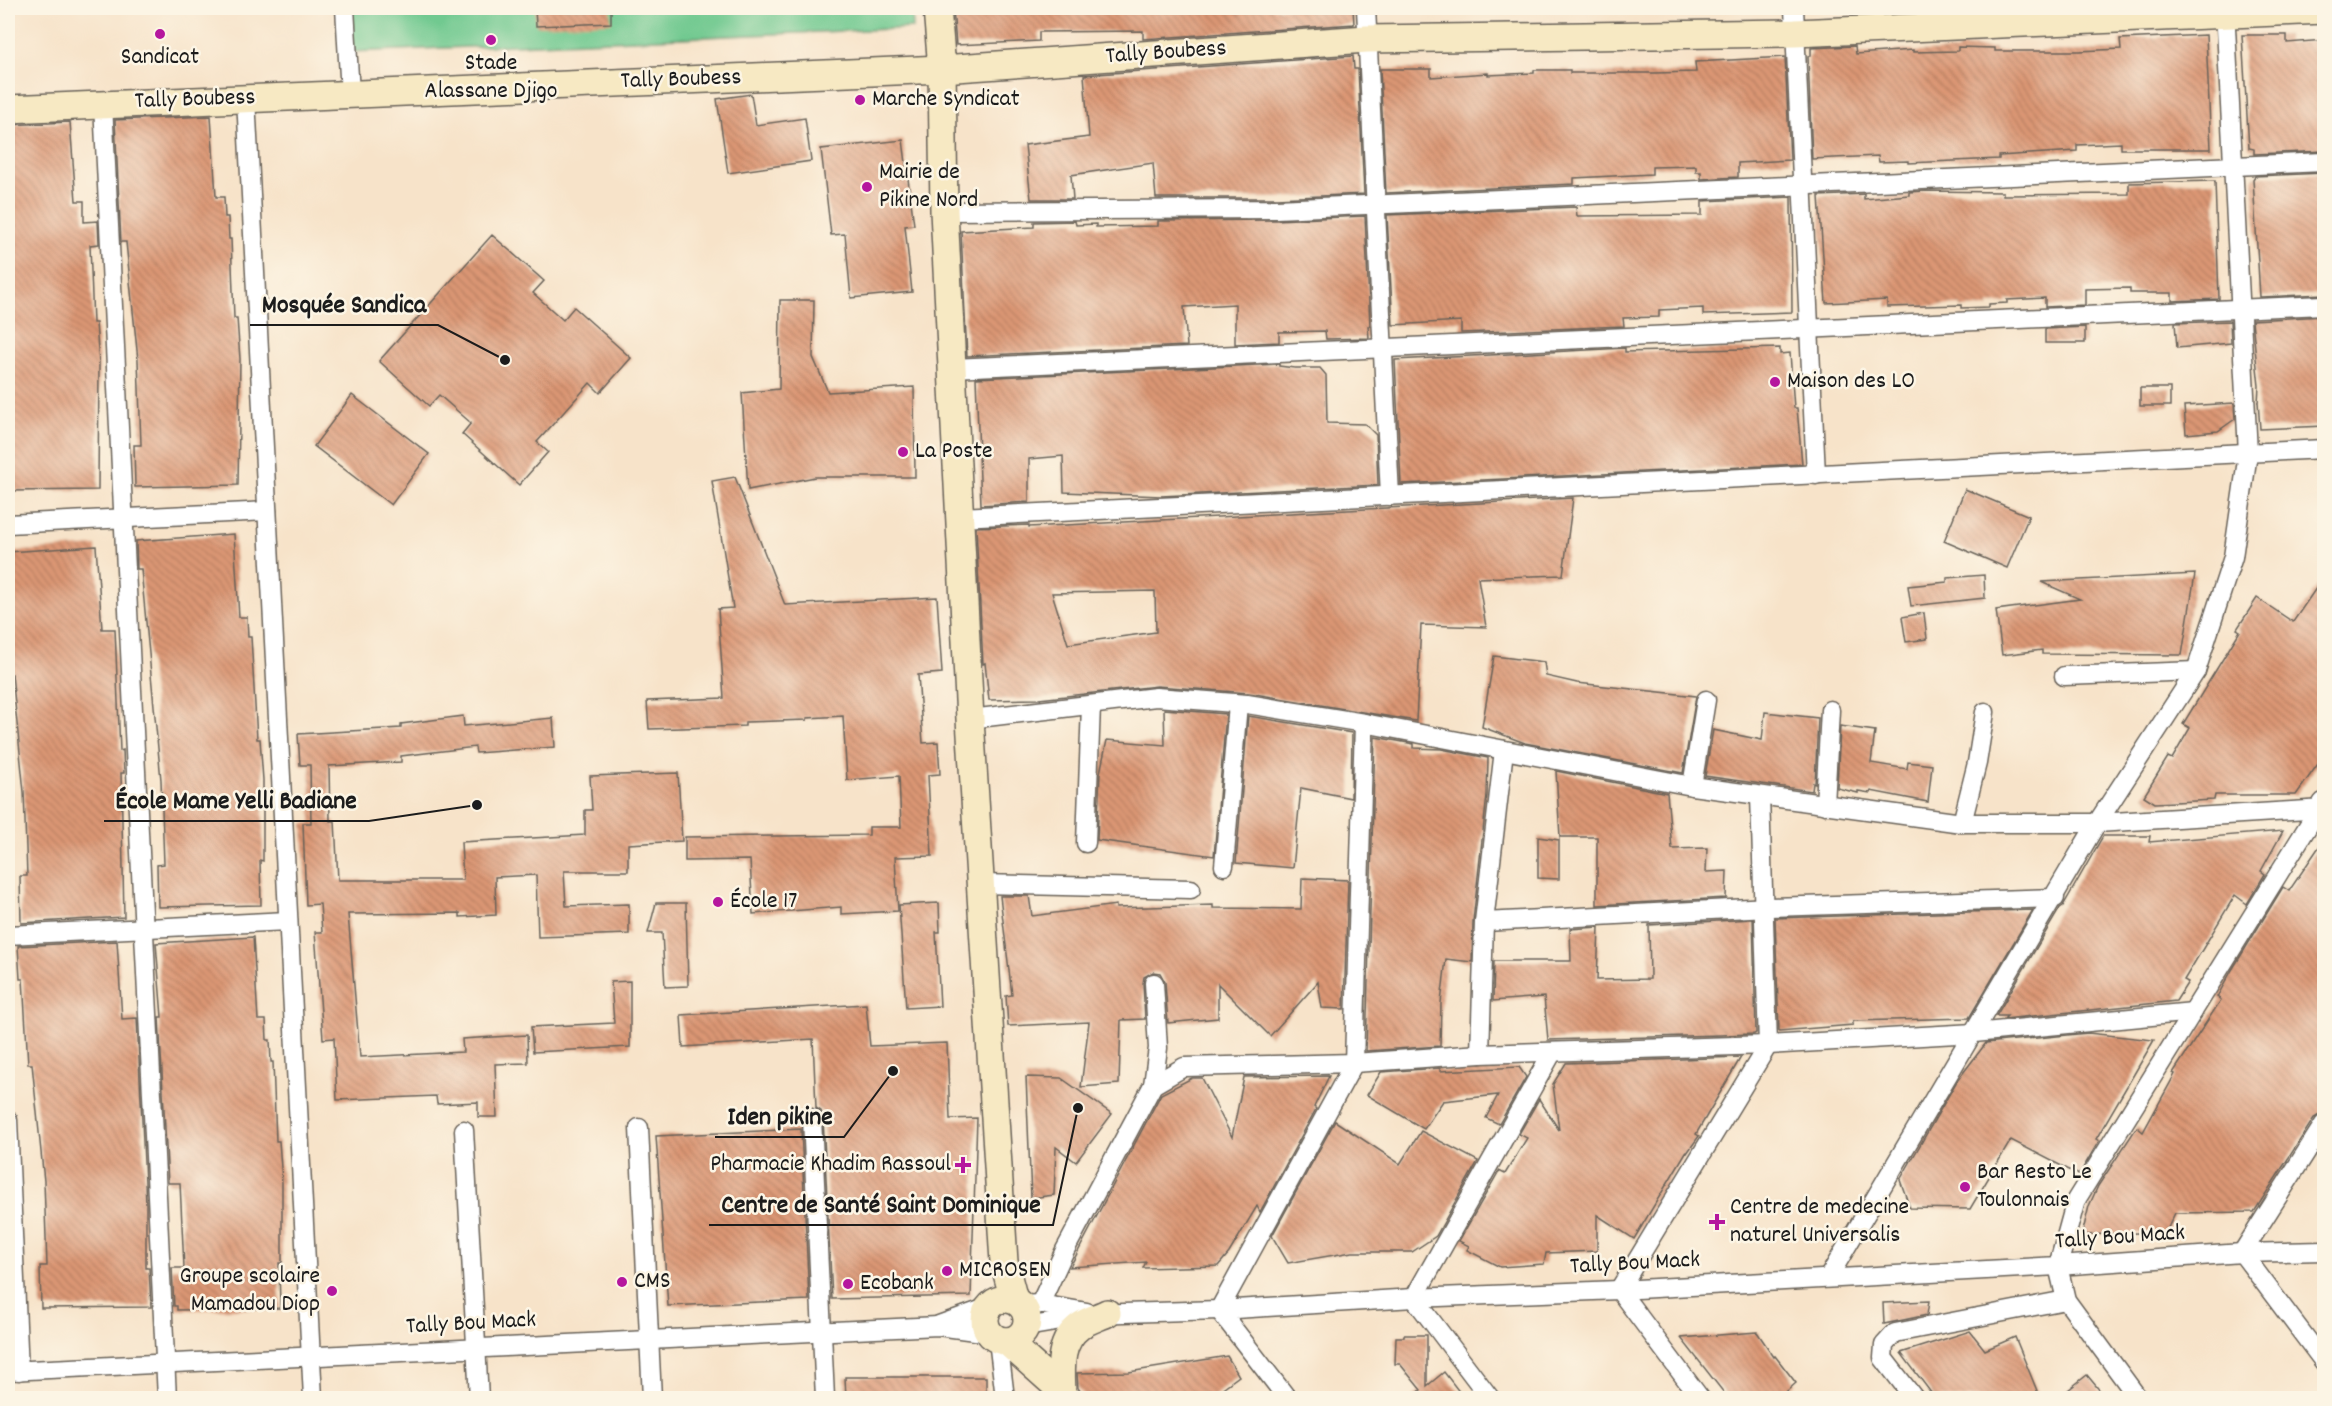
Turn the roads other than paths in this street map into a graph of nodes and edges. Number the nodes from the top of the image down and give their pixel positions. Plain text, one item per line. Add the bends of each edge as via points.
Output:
1 (345, 8) edge
2 (937, 8) edge
3 (1366, 8) edge
4 (2325, 10) edge
5 (2225, 11) edge
6 (1794, 20) edge
7 (1367, 39) junction
8 (942, 69) junction
9 (350, 94) junction
10 (246, 98) junction
11 (103, 104) junction
12 (8, 108) edge
13 (2325, 162) edge
14 (2234, 166) junction
15 (1802, 185) junction
16 (1376, 205) junction
17 (944, 211) junction
18 (2325, 305) edge
19 (2241, 309) junction
20 (1809, 328) junction
21 (1383, 348) junction
22 (952, 368) junction
23 (2325, 449) edge
24 (2248, 453) junction
25 (1816, 475) junction
26 (1389, 496) junction
27 (267, 512) junction
28 (960, 517) junction
29 (124, 518) junction
30 (8, 524) edge
31 (2196, 671) junction
32 (2064, 676) dead end
33 (1706, 700) dead end
34 (1238, 704) junction
35 (1091, 705) junction
36 (1830, 710) dead end
37 (1985, 712) dead end
38 (970, 719) junction
39 (1364, 723) junction
40 (1504, 750) junction
41 (1692, 786) junction
42 (1760, 796) junction
43 (1824, 805) junction
44 (2323, 806) edge
45 (1962, 823) junction
46 (2097, 823) junction
47 (1086, 843) dead end
48 (1224, 866) dead end
49 (980, 884) junction
50 (1191, 889) dead end
51 (2055, 898) junction
52 (1762, 907) junction
53 (288, 921) junction
54 (1484, 922) junction
55 (145, 928) junction
56 (8, 935) edge
57 (1154, 983) dead end
58 (2193, 1012) junction
59 (1974, 1033) junction
60 (1768, 1045) junction
61 (1552, 1053) junction
62 (1480, 1054) junction
63 (1354, 1062) junction
64 (1153, 1085) junction
65 (812, 1118) dead end
66 (8, 1120) edge
67 (2325, 1124) edge
68 (639, 1128) dead end
69 (464, 1131) dead end
70 (2325, 1251) edge
71 (2242, 1253) junction
72 (2058, 1266) junction
73 (1828, 1278) junction
74 (1620, 1290) junction
75 (1414, 1298) junction
76 (2066, 1300) junction
77 (1219, 1310) junction
78 (1100, 1313) junction
79 (1010, 1319) junction
80 (938, 1326) junction
81 (821, 1331) junction
82 (649, 1340) junction
83 (476, 1348) junction
84 (311, 1356) junction
85 (2325, 1362) edge
86 (165, 1364) junction
87 (13, 1371) edge
88 (1060, 1392) edge
89 (168, 1398) edge
90 (313, 1398) edge
91 (479, 1398) edge
92 (652, 1398) edge
93 (825, 1398) edge
94 (1005, 1398) edge
95 (1287, 1398) edge
96 (1490, 1398) edge
97 (1700, 1398) edge
98 (1914, 1398) edge
99 (2138, 1398) edge

1 - 9 street
2 - 8 street
3 - 7 street
4 - 5 street, Tally Boubess
5 - 6 street, Tally Boubess
5 - 14 street
6 - 7 street, Tally Boubess
6 - 15 street
7 - 8 street, Tally Boubess
7 - 16 street
8 - 9 street, Tally Boubess
8 - 17 street
9 - 10 street, Tally Boubess
10 - 11 street, Tally Boubess
10 - 27 street
11 - 12 street, Tally Boubess
11 - 29 street
13 - 14 street
14 - 15 street
14 - 19 street
15 - 16 street
15 - 20 street
16 - 17 street
16 - 21 street
17 - 22 street
18 - 19 street
19 - 20 street
19 - 24 street
20 - 21 street
20 - 25 street
21 - 22 street
21 - 26 street
22 - 28 street
23 - 24 street
24 - 25 street
24 - 31 street via 2233,556
25 - 26 street
26 - 28 street
27 - 29 street
27 - 53 street
28 - 38 street
29 - 30 street
29 - 55 street
31 - 32 street
31 - 46 street
33 - 41 street
34 - 35 street via 1156,697
34 - 39 street
34 - 48 street
35 - 38 street
35 - 47 street
36 - 43 street
37 - 45 street
38 - 49 street
39 - 40 street
39 - 63 street
40 - 41 street
40 - 54 street
41 - 42 street
42 - 43 street
42 - 52 street
43 - 45 street
44 - 46 street
44 - 58 street
45 - 46 street
46 - 51 street
49 - 50 street
49 - 79 street
51 - 52 street
51 - 59 street
52 - 54 street
52 - 60 street
53 - 55 street
53 - 84 street
54 - 62 street
55 - 56 street
55 - 86 street
57 - 64 street via 1158,1047
58 - 59 street
58 - 72 street via 2076,1200
59 - 60 street
59 - 73 street
60 - 61 street
60 - 74 street
61 - 62 street
61 - 75 street
62 - 63 street
63 - 64 street via 1184,1067
63 - 77 street
64 - 79 street via 1065,1250
65 - 81 street
66 - 87 street
67 - 71 street
68 - 82 street
69 - 83 street
70 - 71 street, Tally Bou Mack
71 - 72 street, Tally Bou Mack
71 - 85 street
72 - 73 street, Tally Bou Mack
72 - 76 street
73 - 74 street, Tally Bou Mack
74 - 75 street, Tally Bou Mack
74 - 97 street
75 - 77 street, Tally Bou Mack
75 - 96 street
76 - 98 street via 1895,1333 1884,1345 1883,1358
76 - 99 street
77 - 78 street, Tally Bou Mack
77 - 95 street
78 - 79 street, Tally Bou Mack
78 - 79 street, Tally Bou Mack via 1078,1318
78 - 88 street via 1070,1337 1061,1355
79 - 80 street, Tally Bou Mack
79 - 80 street, Tally Bou Mack
79 - 88 street
79 - 94 street
80 - 81 street, Tally Bou Mack
81 - 82 street, Tally Bou Mack
81 - 93 street
82 - 83 street, Tally Bou Mack
82 - 92 street
83 - 84 street, Tally Bou Mack
83 - 91 street
84 - 86 street, Tally Bou Mack
84 - 90 street
86 - 87 street, Tally Bou Mack
86 - 89 street

